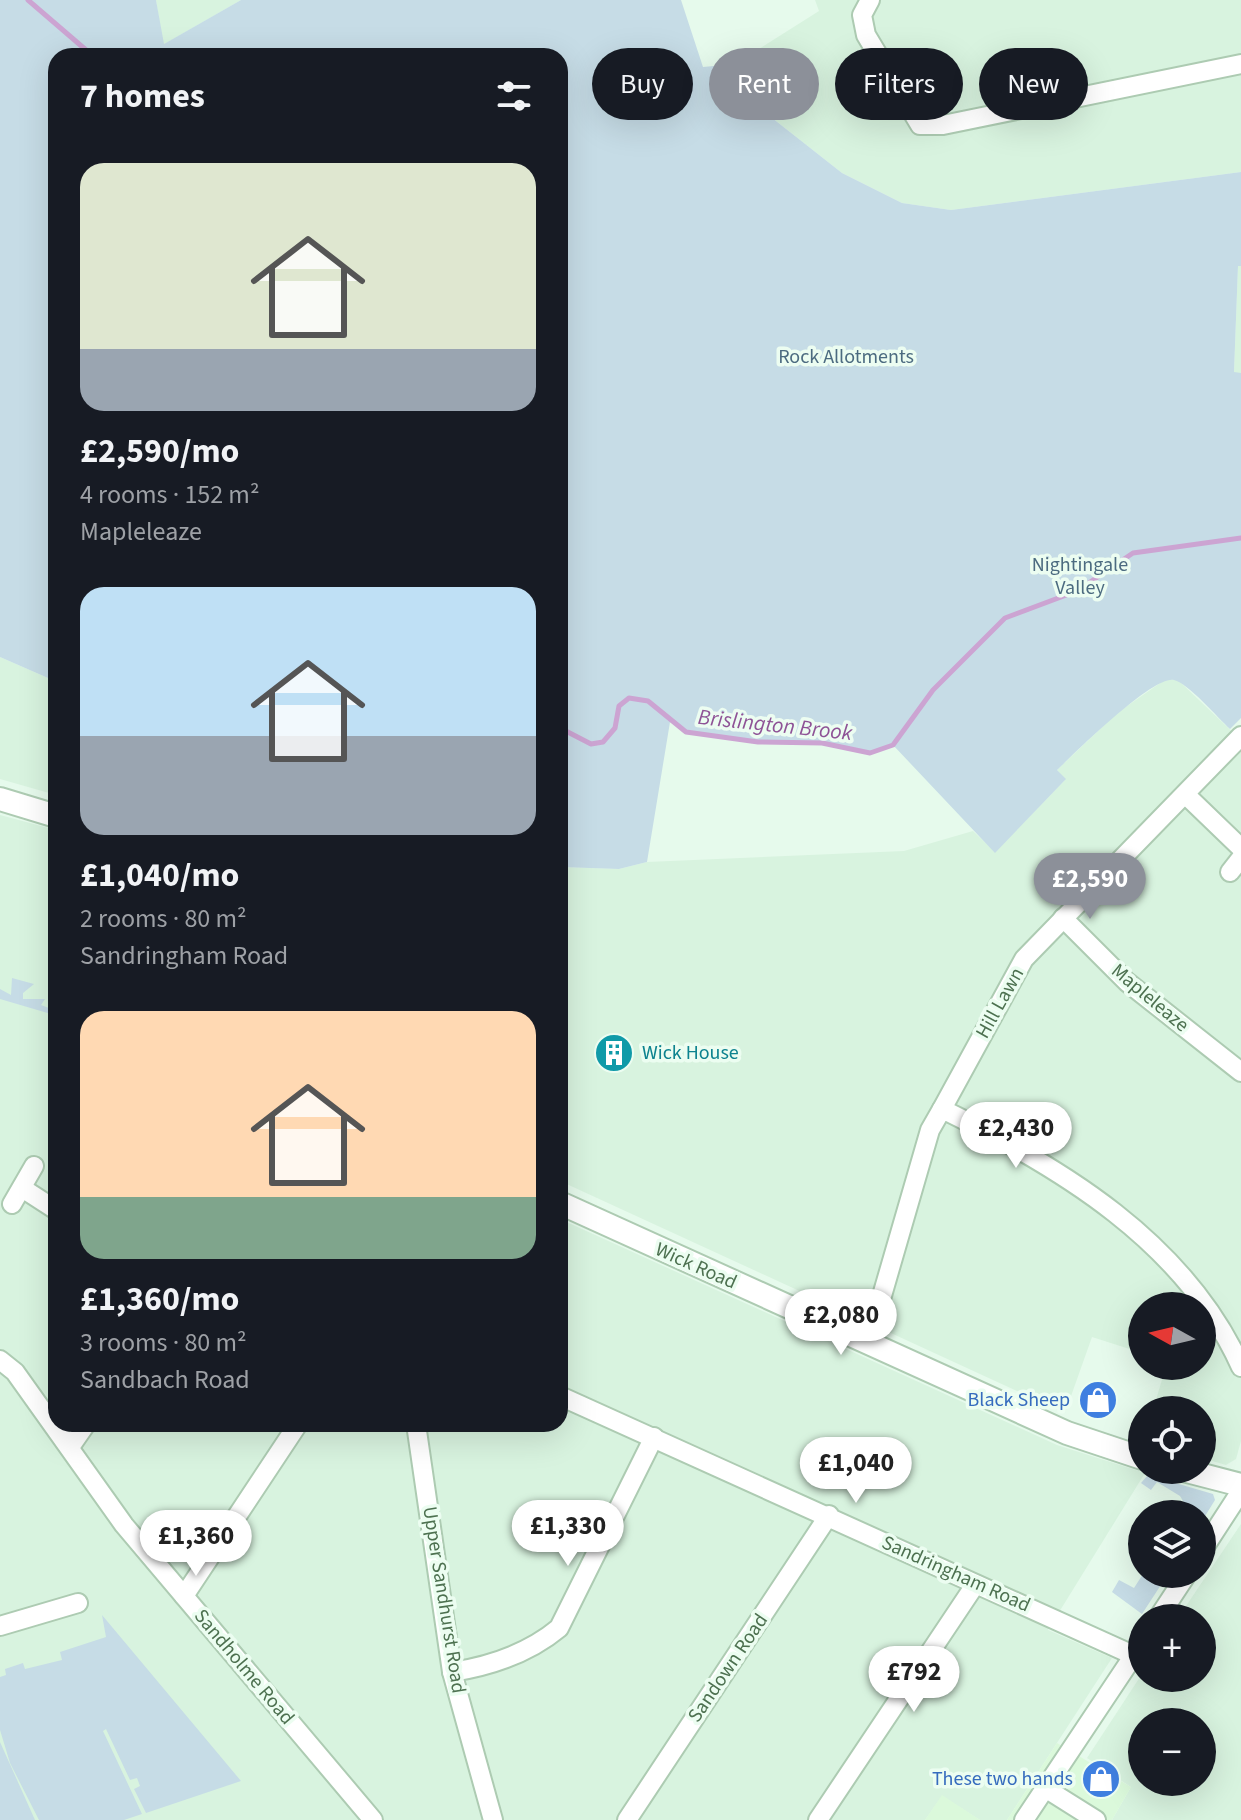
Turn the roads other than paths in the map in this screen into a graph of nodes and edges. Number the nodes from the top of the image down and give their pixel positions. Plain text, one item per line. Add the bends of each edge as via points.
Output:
1 (870, 0) edge
2 (1241, 64) edge
3 (1241, 736) edge
4 (1186, 795) junction
5 (0, 799) edge
6 (48, 814) edge
7 (1241, 848) edge
8 (1063, 918) junction
9 (1241, 1072) edge
10 (942, 1109) junction
11 (34, 1166) dead end
12 (48, 1207) edge
13 (568, 1207) edge
14 (868, 1344) junction
15 (0, 1360) edge
16 (1241, 1367) edge
17 (568, 1399) edge
18 (48, 1417) edge
19 (59, 1432) edge
20 (80, 1432) edge
21 (293, 1432) edge
22 (417, 1432) edge
23 (654, 1437) junction
24 (70, 1447) junction
25 (1128, 1453) edge
26 (1216, 1479) edge
27 (1241, 1485) edge
28 (1241, 1491) edge
29 (829, 1515) junction
30 (1216, 1529) edge
31 (975, 1585) junction
32 (184, 1596) junction
33 (78, 1603) dead end
34 (0, 1626) edge
35 (1128, 1645) edge
36 (1128, 1664) edge
37 (452, 1672) junction
38 (1045, 1788) junction
39 (373, 1820) edge
40 (493, 1820) edge
41 (627, 1820) edge
42 (818, 1820) edge
43 (1024, 1820) edge
44 (1096, 1820) edge

1 - 2 street via 862,15 866,35 920,125 943,125
3 - 4 street, Hill Lawn
4 - 7 street
4 - 8 street, Hill Lawn
5 - 6 street
8 - 9 street, Mapleleaze via 1127,982
8 - 10 street, Hill Lawn via 1024,959
10 - 14 street, Hill Lawn via 930,1130
10 - 16 street via 1019,1147 1138,1234 1206,1302
11 - 12 street via 17,1196
13 - 14 street, Wick Road
14 - 25 street, Wick Road via 1067,1433
15 - 18 street, Sandholme Road
17 - 23 street, Sandringham Road
19 - 24 street, Sandholme Road
20 - 24 street
21 - 32 street
22 - 37 street, Upper Sandhurst Road
23 - 29 street, Sandringham Road
23 - 37 street via 559,1628 510,1657
24 - 32 street, Sandholme Road via 124,1525
26 - 27 street
28 - 30 street
29 - 31 street, Sandringham Road
29 - 41 street, Sandown Road
31 - 35 street, Sandringham Road
31 - 42 street
32 - 39 street, Sandholme Road
33 - 34 street
36 - 38 street
37 - 40 street, Upper Sandhurst Road
38 - 43 street
38 - 44 street

